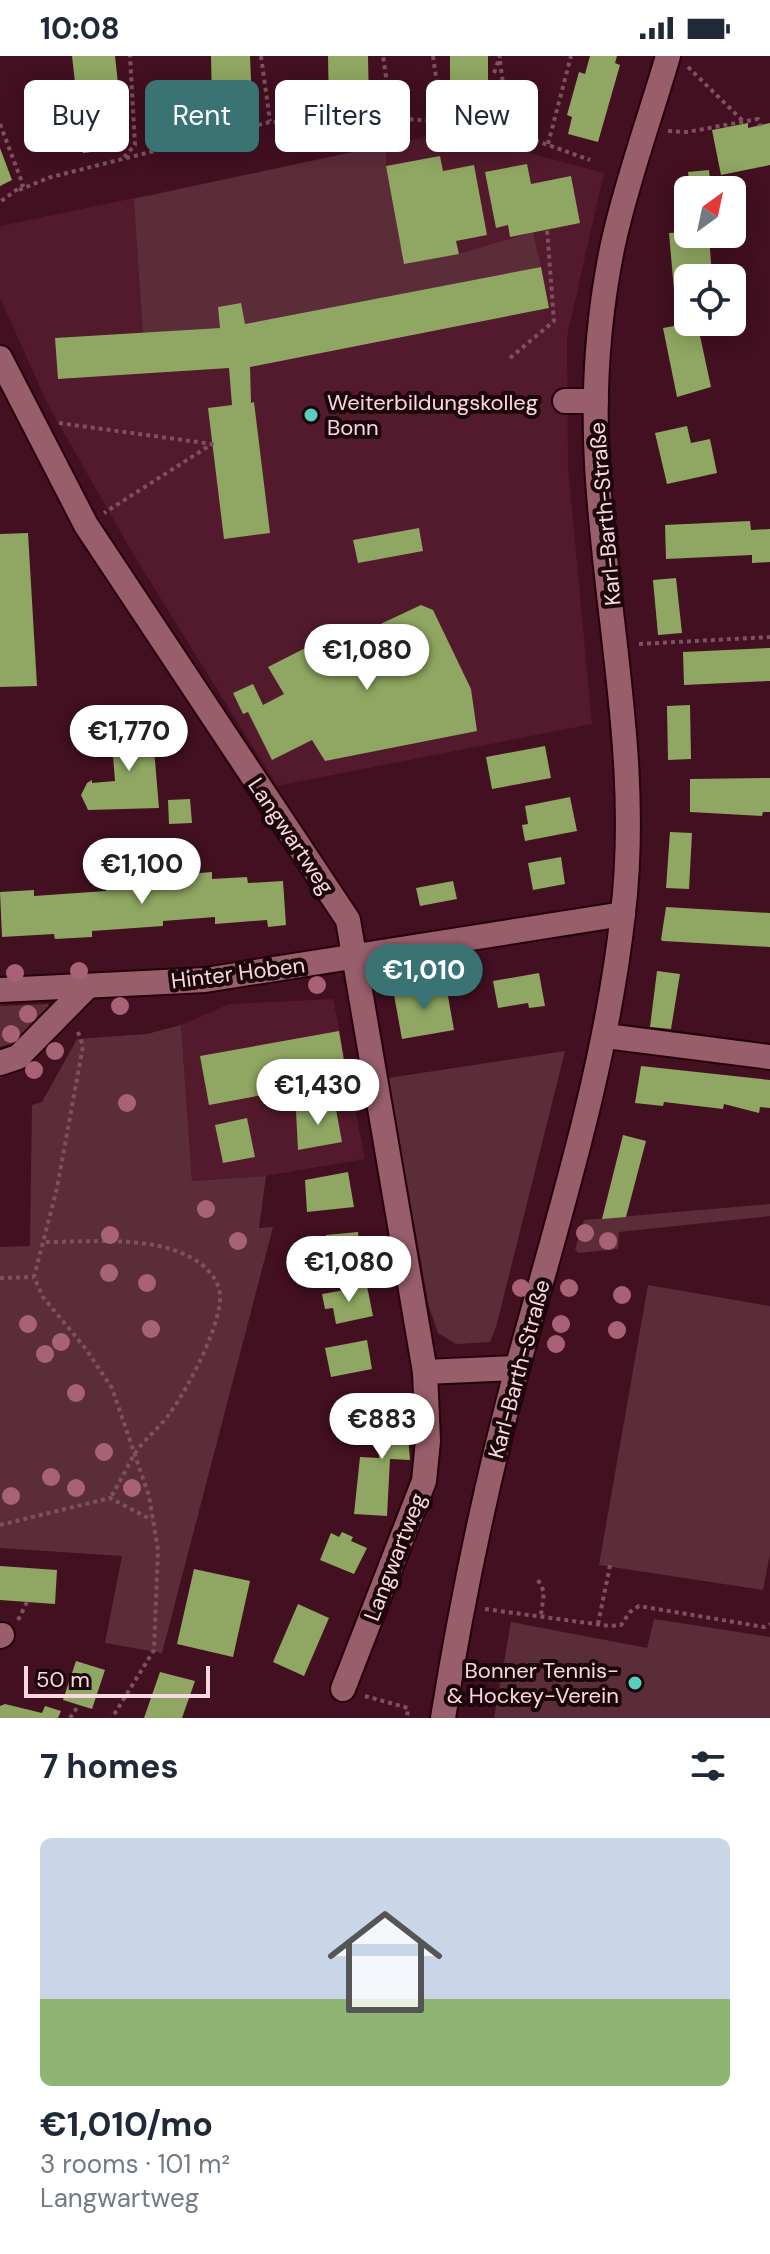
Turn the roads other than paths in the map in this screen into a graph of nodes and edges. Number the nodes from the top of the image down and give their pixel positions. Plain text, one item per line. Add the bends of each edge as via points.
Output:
1 (676, 60) edge
2 (0, 358) edge
3 (565, 401) dead end
4 (596, 401) junction
5 (623, 914) junction
6 (356, 959) junction
7 (88, 986) junction
8 (0, 990) edge
9 (606, 1036) junction
10 (770, 1057) edge
11 (0, 1063) edge
12 (517, 1368) junction
13 (425, 1372) junction
14 (343, 1689) road end
15 (445, 1714) edge

1 - 4 street, Karl-Barth-Straße via 646,130 613,243
2 - 6 street, Langwartweg via 86,525 348,920
3 - 4 street
4 - 5 street, Karl-Barth-Straße via 597,466 628,762
5 - 6 street, Hinter Hoben
5 - 9 street, Karl-Barth-Straße
6 - 7 street, Hinter Hoben via 205,980
6 - 13 street, Langwartweg
7 - 8 street, Hinter Hoben
7 - 11 street via 18,1057
9 - 10 street
9 - 12 street, Karl-Barth-Straße
12 - 13 street
12 - 15 street, Karl-Barth-Straße via 460,1604
13 - 14 street, Langwartweg via 424,1481

